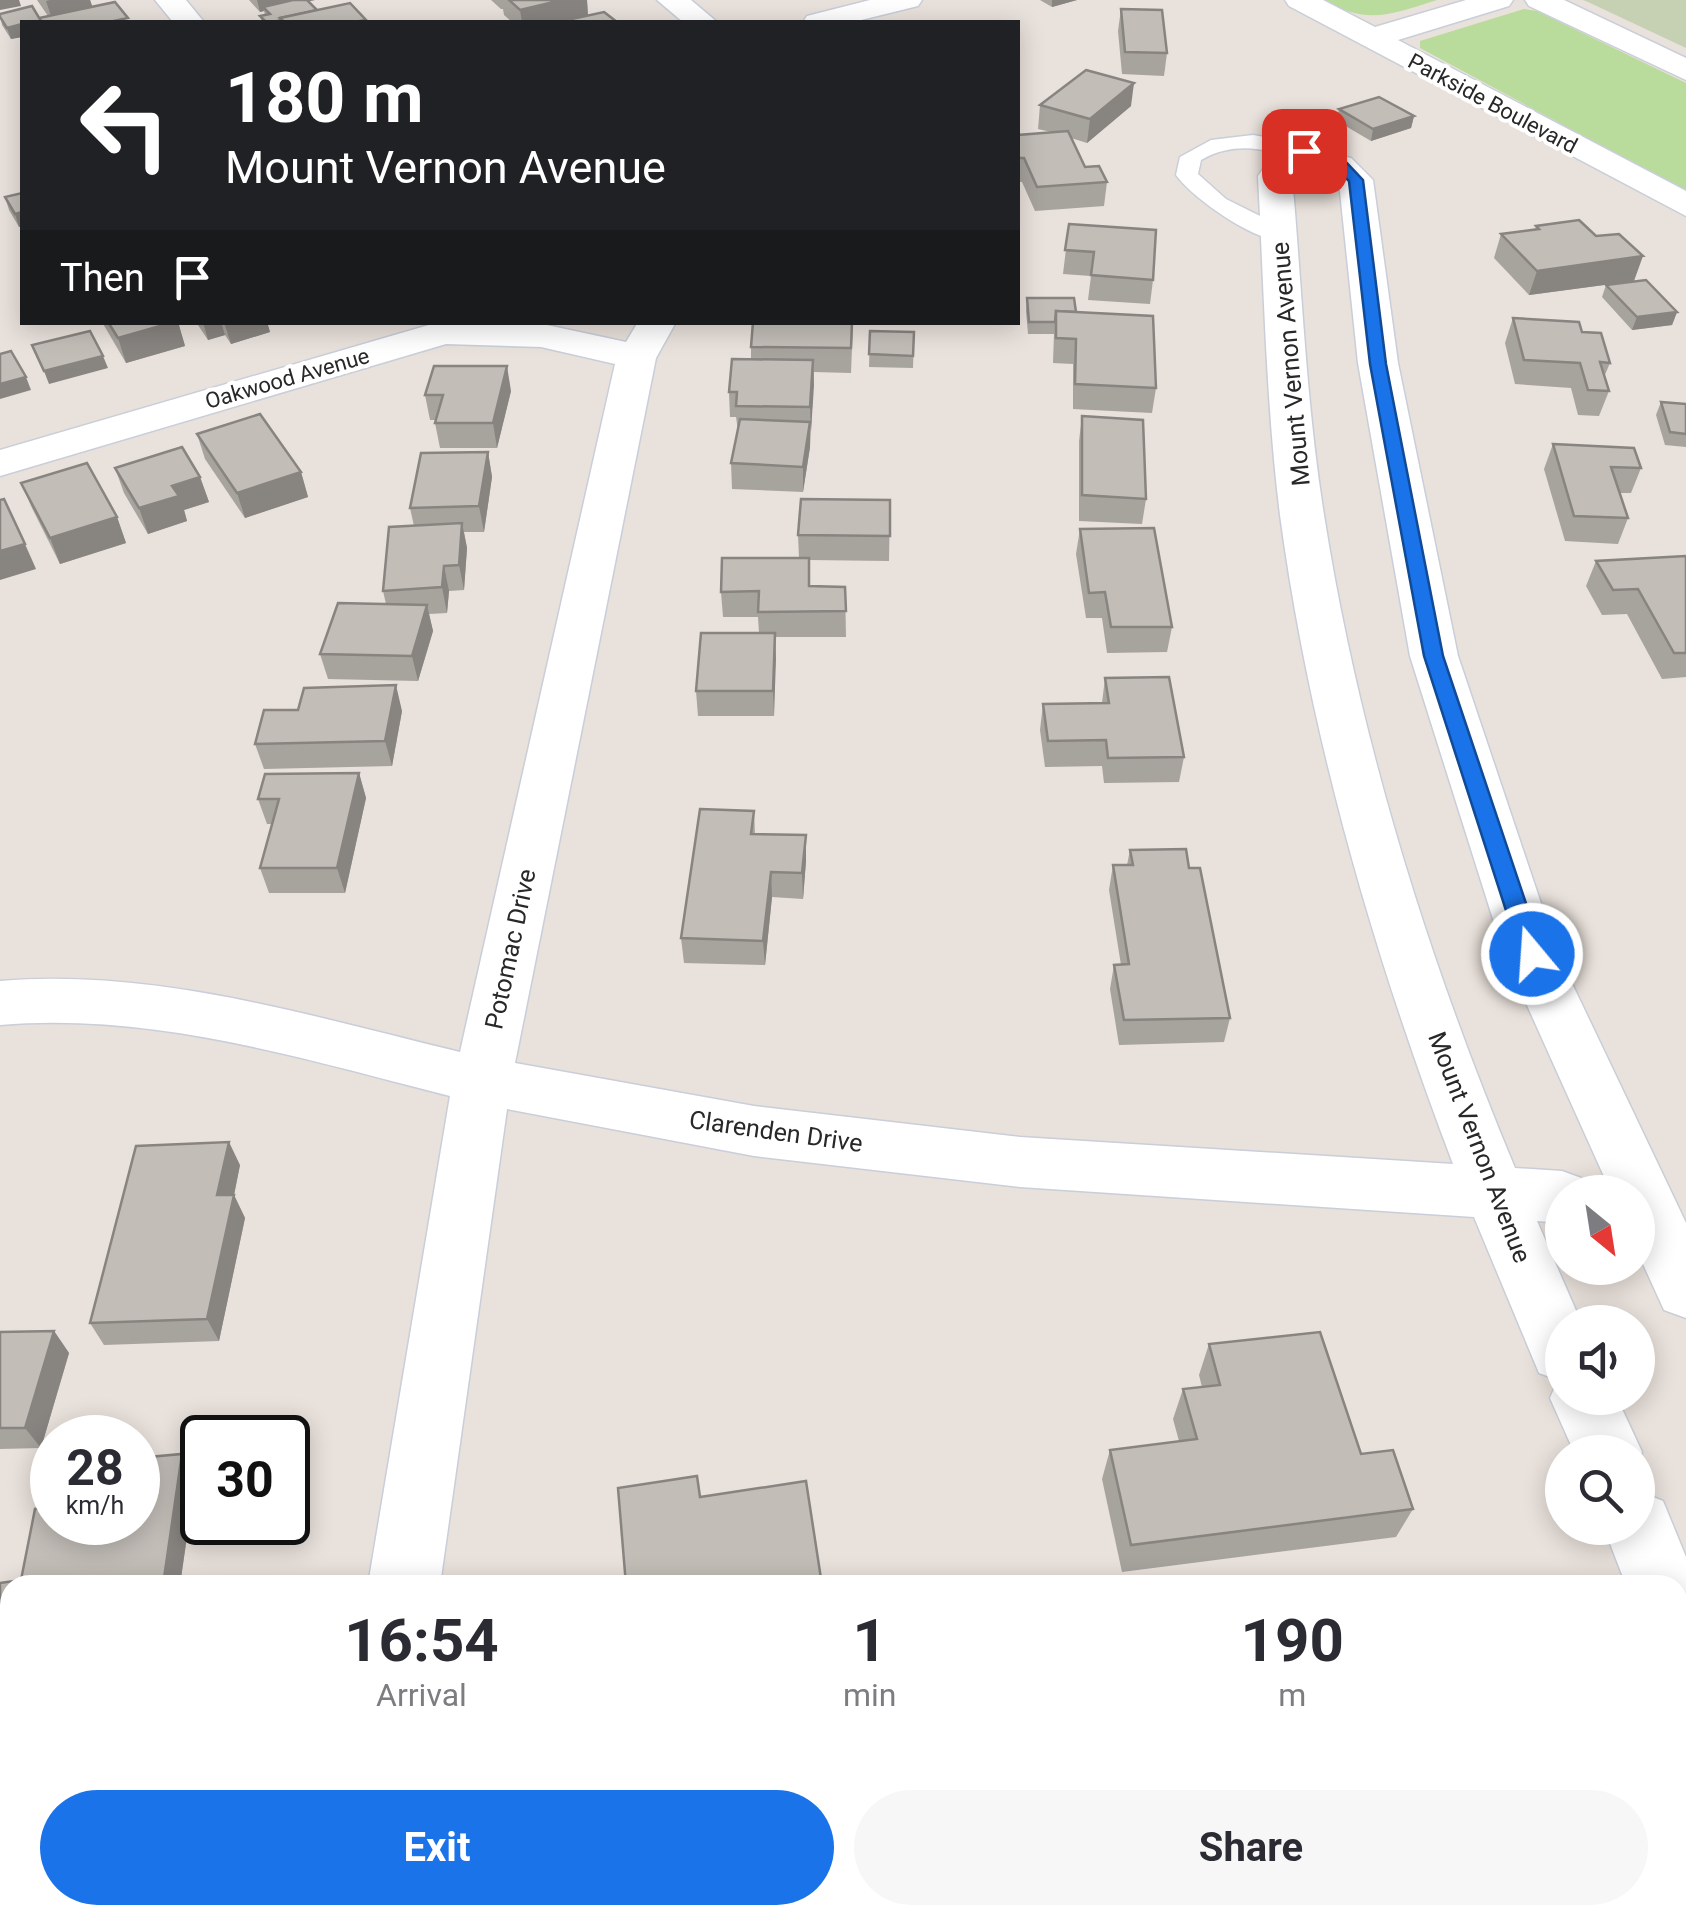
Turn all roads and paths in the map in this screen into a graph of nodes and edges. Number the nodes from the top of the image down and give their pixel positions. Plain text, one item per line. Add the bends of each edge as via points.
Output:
1 (170, 0) edge
2 (672, 0) edge
3 (907, 0) edge
4 (1300, 0) edge
5 (1498, 0) edge
6 (1540, 0) edge
7 (187, 20) edge
8 (699, 20) edge
9 (826, 20) edge
10 (1372, 38) junction
11 (1686, 70) edge
12 (1316, 157) junction
13 (1686, 205) edge
14 (1280, 235) junction
15 (443, 328) edge
16 (647, 340) edge
17 (0, 463) edge
18 (0, 1003) edge
19 (482, 1081) junction
20 (1492, 1192) junction
21 (1545, 1196) edge
22 (1657, 1203) edge
23 (1686, 1290) edge
24 (1545, 1313) edge
25 (1646, 1545) edge
26 (406, 1575) edge
27 (1658, 1575) edge

1 - 7 street
2 - 8 street
3 - 9 street
4 - 10 street, Parkside Boulevard
5 - 10 street
6 - 11 street
10 - 13 street, Parkside Boulevard
12 - 14 street, Mount Vernon Avenue via 1280,167
12 - 14 lane via 1260,143 1213,146 1191,157 1187,175 1202,194
12 - 22 street via 1341,165 1356,180 1378,364 1434,656 1532,954
14 - 20 street, Mount Vernon Avenue via 1306,540 1347,752
15 - 16 street, Oakwood Avenue
15 - 17 street, Oakwood Avenue
16 - 19 street, Potomac Drive
18 - 19 street, Clarenden Drive via 216,1015
19 - 20 street, Clarenden Drive via 754,1131 1020,1162
19 - 26 street, Potomac Drive
20 - 21 street, Clarenden Drive
20 - 24 street, Mount Vernon Avenue
22 - 23 street
25 - 27 street

